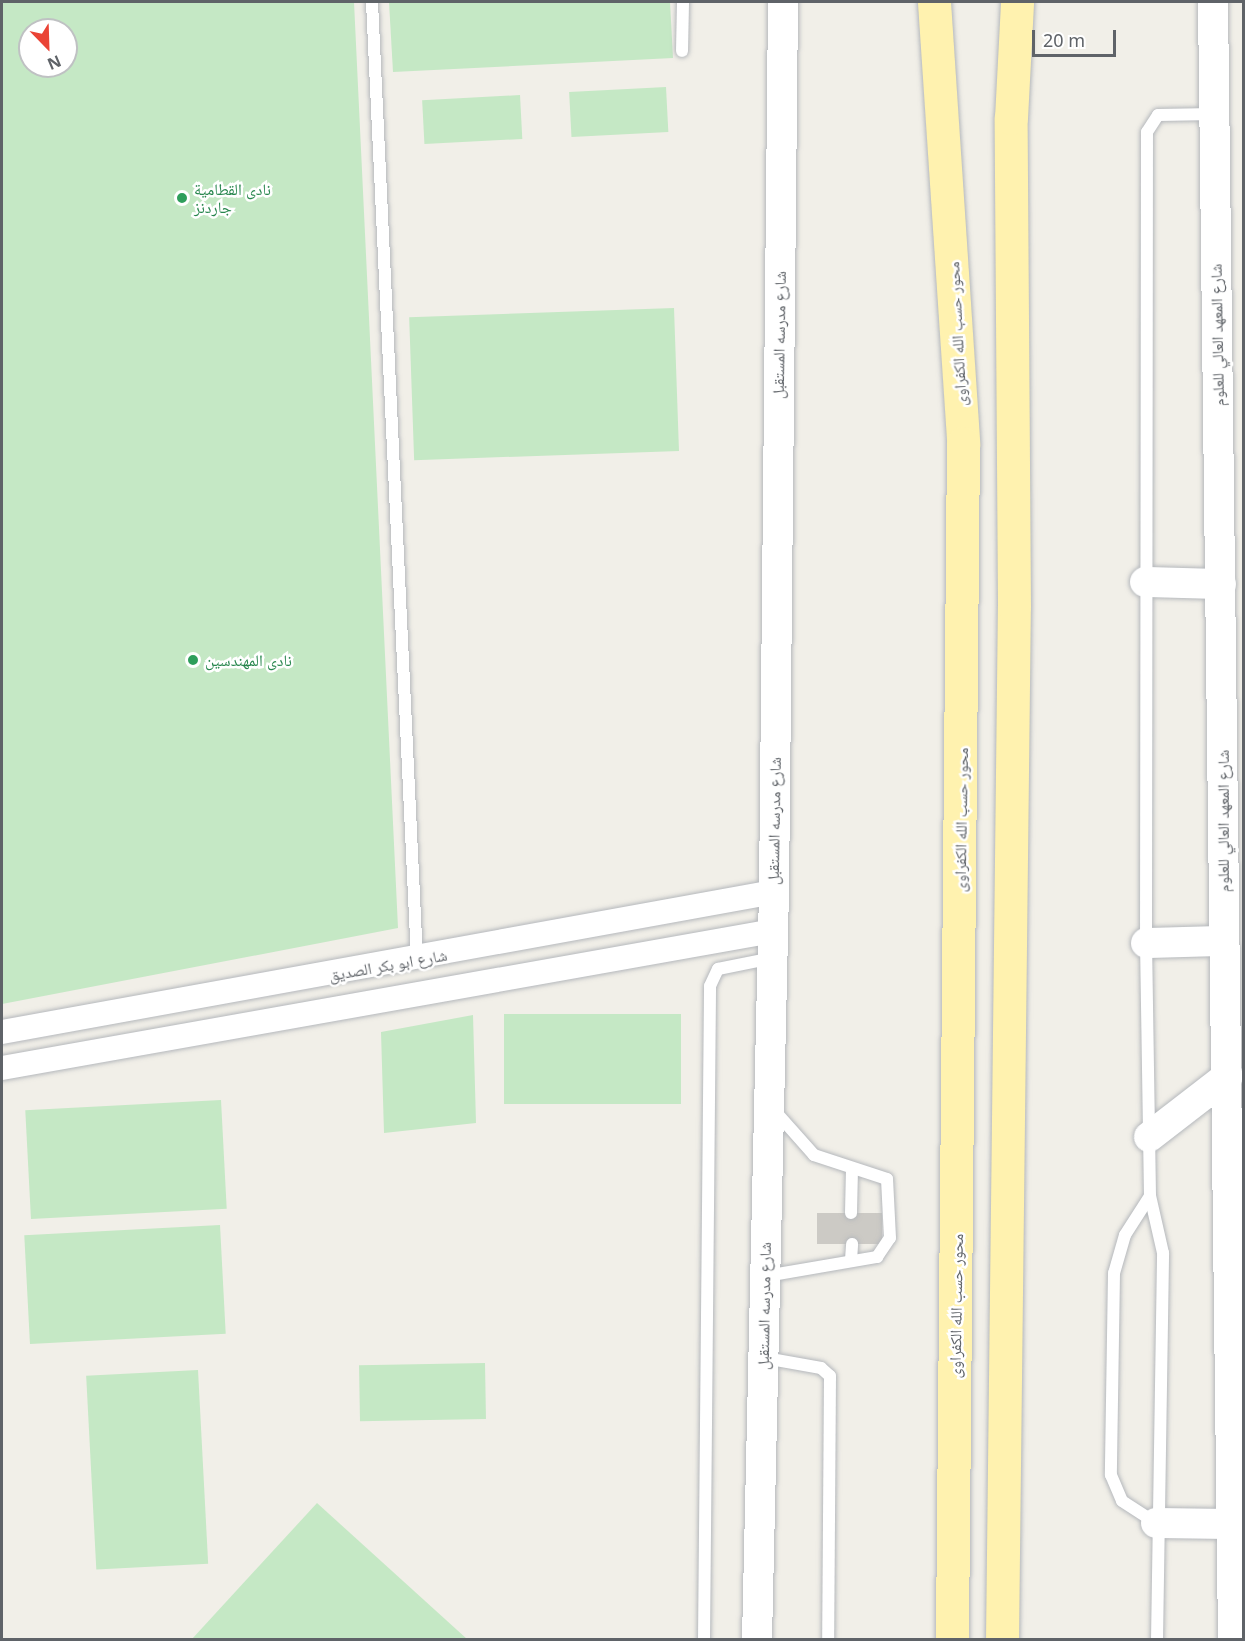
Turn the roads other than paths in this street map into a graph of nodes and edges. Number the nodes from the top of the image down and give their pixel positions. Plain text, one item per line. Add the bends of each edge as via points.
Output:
1 (372, 2) edge
2 (683, 2) edge
3 (783, 2) edge
4 (934, 2) edge
5 (1017, 2) edge
6 (1213, 2) edge
7 (682, 51) dead end
8 (1214, 114) junction
9 (1145, 582) junction
10 (1221, 584) junction
11 (774, 892) junction
12 (712, 904) junction
13 (1222, 940) junction
14 (711, 941) junction
15 (1146, 943) junction
16 (772, 945) junction
17 (417, 960) junction
18 (2, 1032) edge
19 (2, 1068) edge
20 (1228, 1076) junction
21 (769, 1103) junction
22 (1149, 1137) junction
23 (852, 1168) junction
24 (1150, 1196) junction
25 (852, 1213) dead end
26 (852, 1244) dead end
27 (851, 1260) junction
28 (765, 1276) junction
29 (1236, 1301) edge
30 (763, 1358) junction
31 (1156, 1523) junction
32 (1231, 1524) junction
33 (704, 1640) edge
34 (757, 1640) edge
35 (828, 1640) edge
36 (952, 1640) edge
37 (1002, 1640) edge
38 (1156, 1640) edge
39 (1233, 1640) edge

1 - 17 lane
2 - 7 lane
3 - 11 street, شارع مدرسه المستقبل
4 - 36 main road, محور حسب الله الكفراوى via 963,443
5 - 37 main road via 1011,118 1014,606
6 - 8 street, شارع المعهد العالي للعلوم
8 - 9 lane via 1158,115 1147,132
8 - 10 street, شارع المعهد العالي للعلوم
9 - 10 street
9 - 15 lane
10 - 13 street, شارع المعهد العالي للعلوم
11 - 12 street, شارع ابو بكر الصديق
11 - 16 street, شارع مدرسه المستقبل
12 - 14 street
12 - 17 street, شارع ابو بكر الصديق
13 - 15 street
13 - 20 street, شارع المعهد العالي للعلوم
14 - 16 street, شارع ابو بكر الصديق
14 - 19 street, شارع ابو بكر الصديق
15 - 22 lane
16 - 21 street, شارع مدرسه المستقبل
16 - 33 lane via 718,969 710,986
17 - 18 street, شارع ابو بكر الصديق
20 - 22 street
20 - 29 street, شارع المعهد العالي للعلوم
21 - 23 lane via 804,1148
21 - 28 street, شارع مدرسه المستقبل
22 - 24 lane
23 - 25 lane
23 - 27 lane via 887,1179 892,1193 889,1246 877,1257
24 - 31 lane via 1163,1254
24 - 31 lane via 1125,1235 1114,1274 1111,1475 1122,1501
26 - 27 lane
27 - 28 lane
28 - 30 street, شارع مدرسه المستقبل
29 - 32 street, شارع المعهد العالي للعلوم
30 - 34 street, شارع مدرسه المستقبل
30 - 35 lane via 821,1368 830,1376
31 - 32 street
31 - 38 lane
32 - 39 street, شارع المعهد العالي للعلوم

